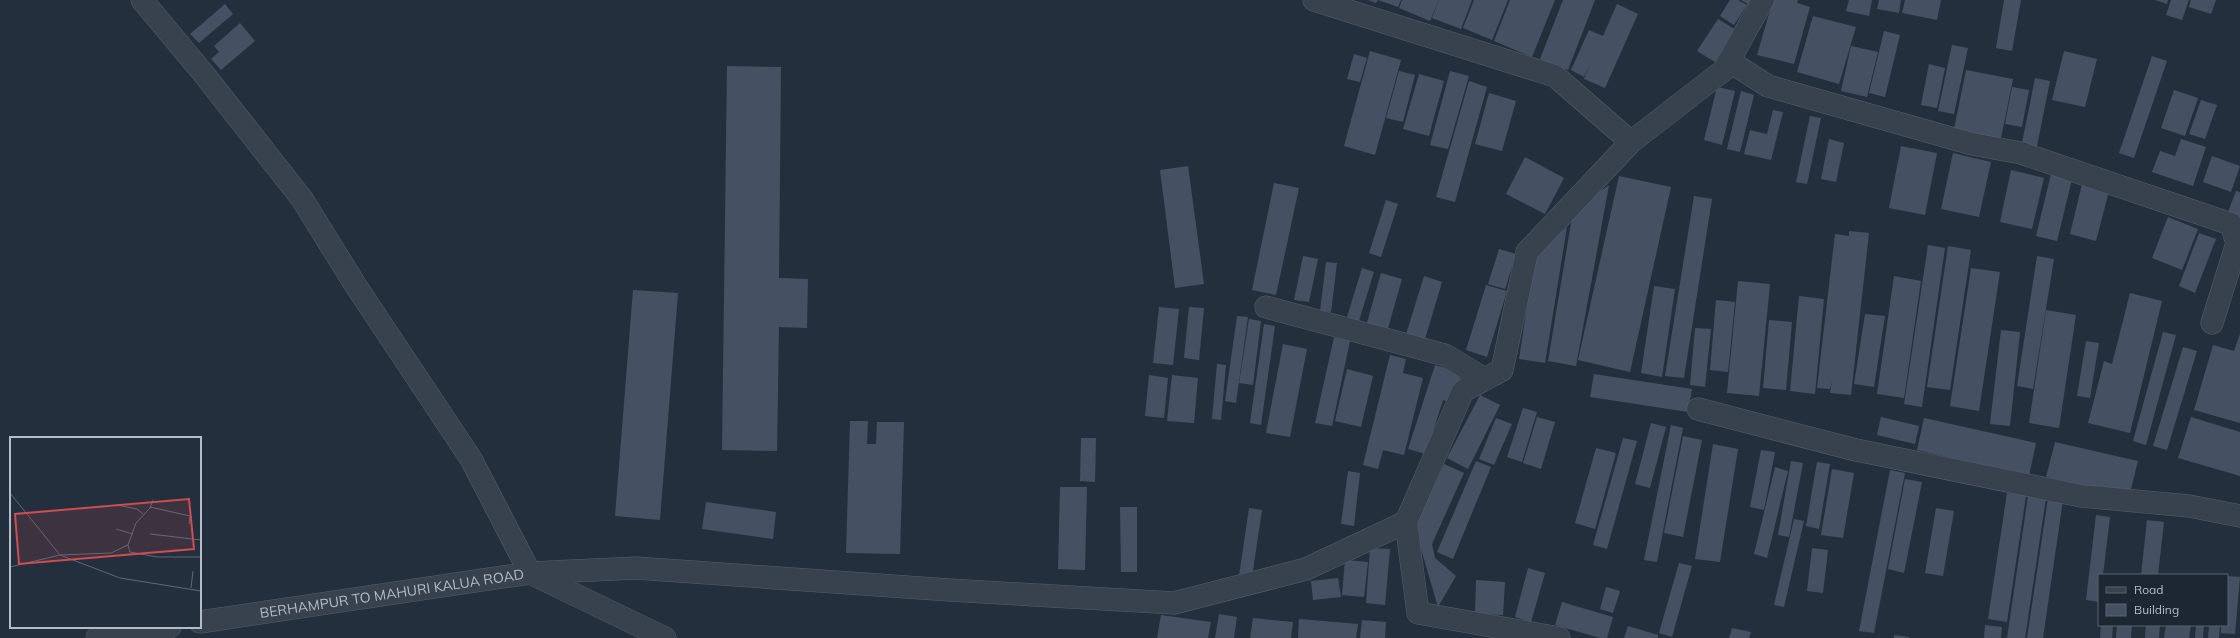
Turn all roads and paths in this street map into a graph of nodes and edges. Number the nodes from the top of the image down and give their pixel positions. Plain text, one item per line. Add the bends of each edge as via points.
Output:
1 (142, 0) edge
2 (1314, 0) edge
3 (1763, 0) edge
4 (1729, 62) junction
5 (1631, 142) junction
6 (1266, 307) dead end
7 (2212, 323) dead end
8 (1485, 379) junction
9 (1698, 409) dead end
10 (2240, 516) edge
11 (1406, 522) junction
12 (530, 573) junction
13 (201, 622) edge
14 (163, 628) edge
15 (97, 638) edge
16 (665, 638) edge
17 (1559, 638) edge

1 - 12 street via 302,199 356,286 471,459
2 - 5 street via 1555,76
3 - 4 street
4 - 5 street via 1724,70
4 - 7 street via 1768,86 1972,144 2021,153 2231,224 2237,243
5 - 8 street via 1527,252 1502,370
6 - 8 street via 1445,355
8 - 11 street via 1463,391
9 - 10 street via 1856,450 2073,495 2189,506
11 - 12 street via 1306,569 1174,603 636,568
11 - 17 street via 1418,613
12 - 13 street, BERHAMPUR TO MAHURI KALUA ROAD
12 - 16 street, BERHAMPUR TO MAHURI KALUA ROAD
14 - 15 street

